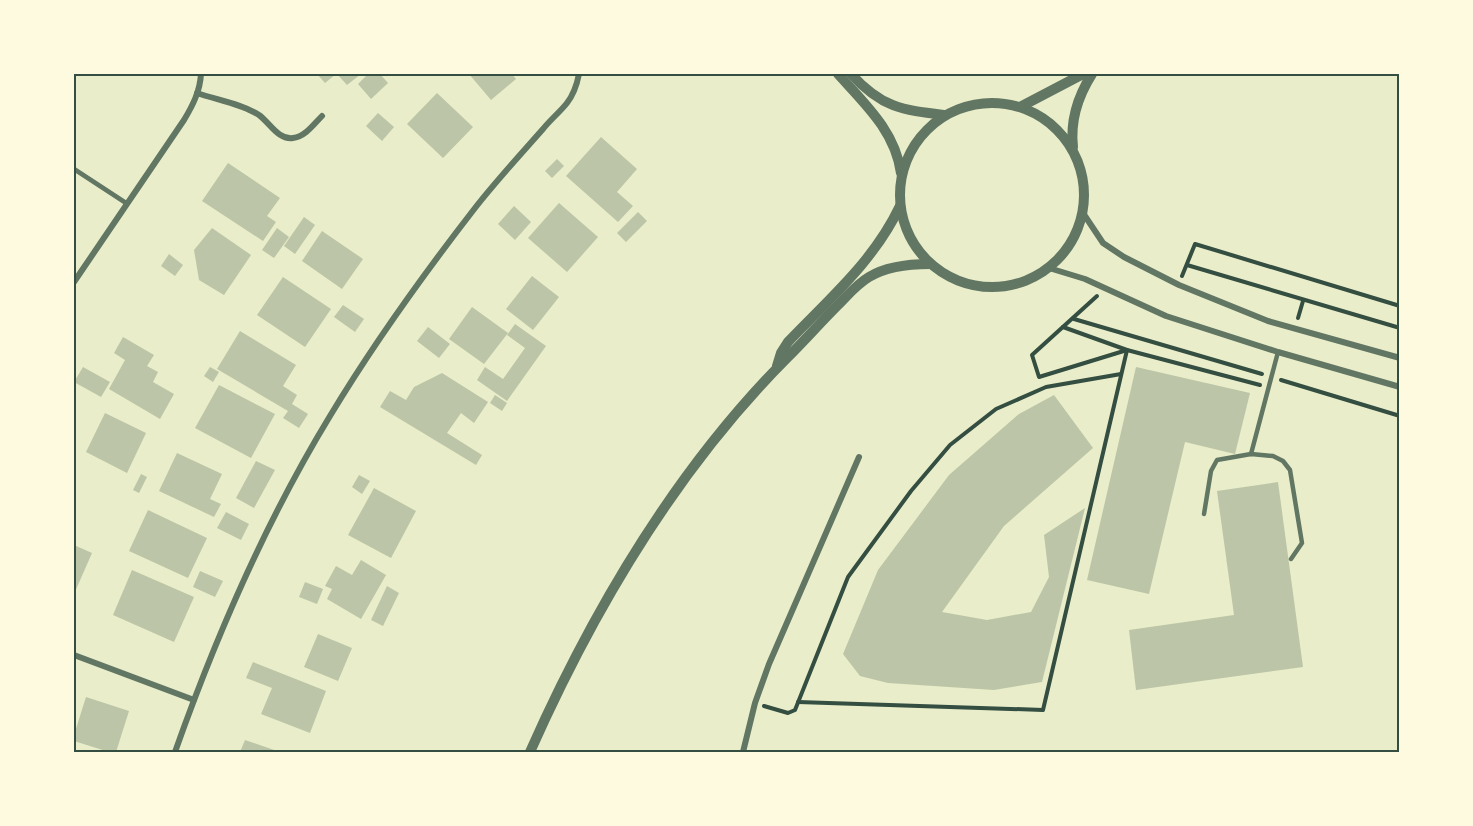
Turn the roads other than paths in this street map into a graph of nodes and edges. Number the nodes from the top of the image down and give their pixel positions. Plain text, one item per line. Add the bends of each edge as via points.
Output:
1 (201, 74) edge
2 (579, 74) edge
3 (838, 74) edge
4 (851, 74) edge
5 (1083, 74) edge
6 (1092, 74) edge
7 (197, 93) junction
8 (1020, 107) junction
9 (945, 115) junction
10 (322, 116) dead end
11 (1073, 150) junction
12 (74, 169) edge
13 (902, 177) junction
14 (126, 203) junction
15 (900, 206) junction
16 (1083, 213) junction
17 (930, 264) junction
18 (1049, 268) junction
19 (74, 282) edge
20 (1278, 352) junction
21 (1400, 358) edge
22 (776, 367) junction
23 (1400, 387) edge
24 (1251, 454) junction
25 (859, 457) dead end
26 (1204, 514) dead end
27 (1291, 559) dead end
28 (74, 655) edge
29 (194, 700) junction
30 (175, 753) edge
31 (531, 753) edge
32 (743, 753) edge

1 - 7 street
2 - 29 street via 578,84 567,102 491,187 434,261 329,416 256,555
3 - 13 street via 887,130
4 - 9 street via 893,106
5 - 8 street
6 - 11 street via 1076,108
7 - 10 street via 252,111 287,138 302,135
7 - 14 street via 184,120
8 - 9 street via 979,103
8 - 11 street via 1051,123
9 - 13 street via 918,140
11 - 16 street via 1084,183
12 - 14 lane
13 - 15 street
14 - 19 street
15 - 17 street via 910,238
15 - 22 street via 880,244 788,342
16 - 18 street via 1069,247
16 - 21 street via 1103,243 1179,285 1268,321
17 - 18 street via 946,275 981,287 1017,284
17 - 22 street via 899,266 868,277
18 - 20 street via 1107,288 1166,316
20 - 23 street
20 - 24 lane
22 - 31 street via 712,441 653,523 582,645
24 - 26 lane via 1223,458 1213,465
24 - 27 lane via 1273,456 1290,470 1302,543
25 - 32 street via 769,664
28 - 29 street
29 - 30 street

